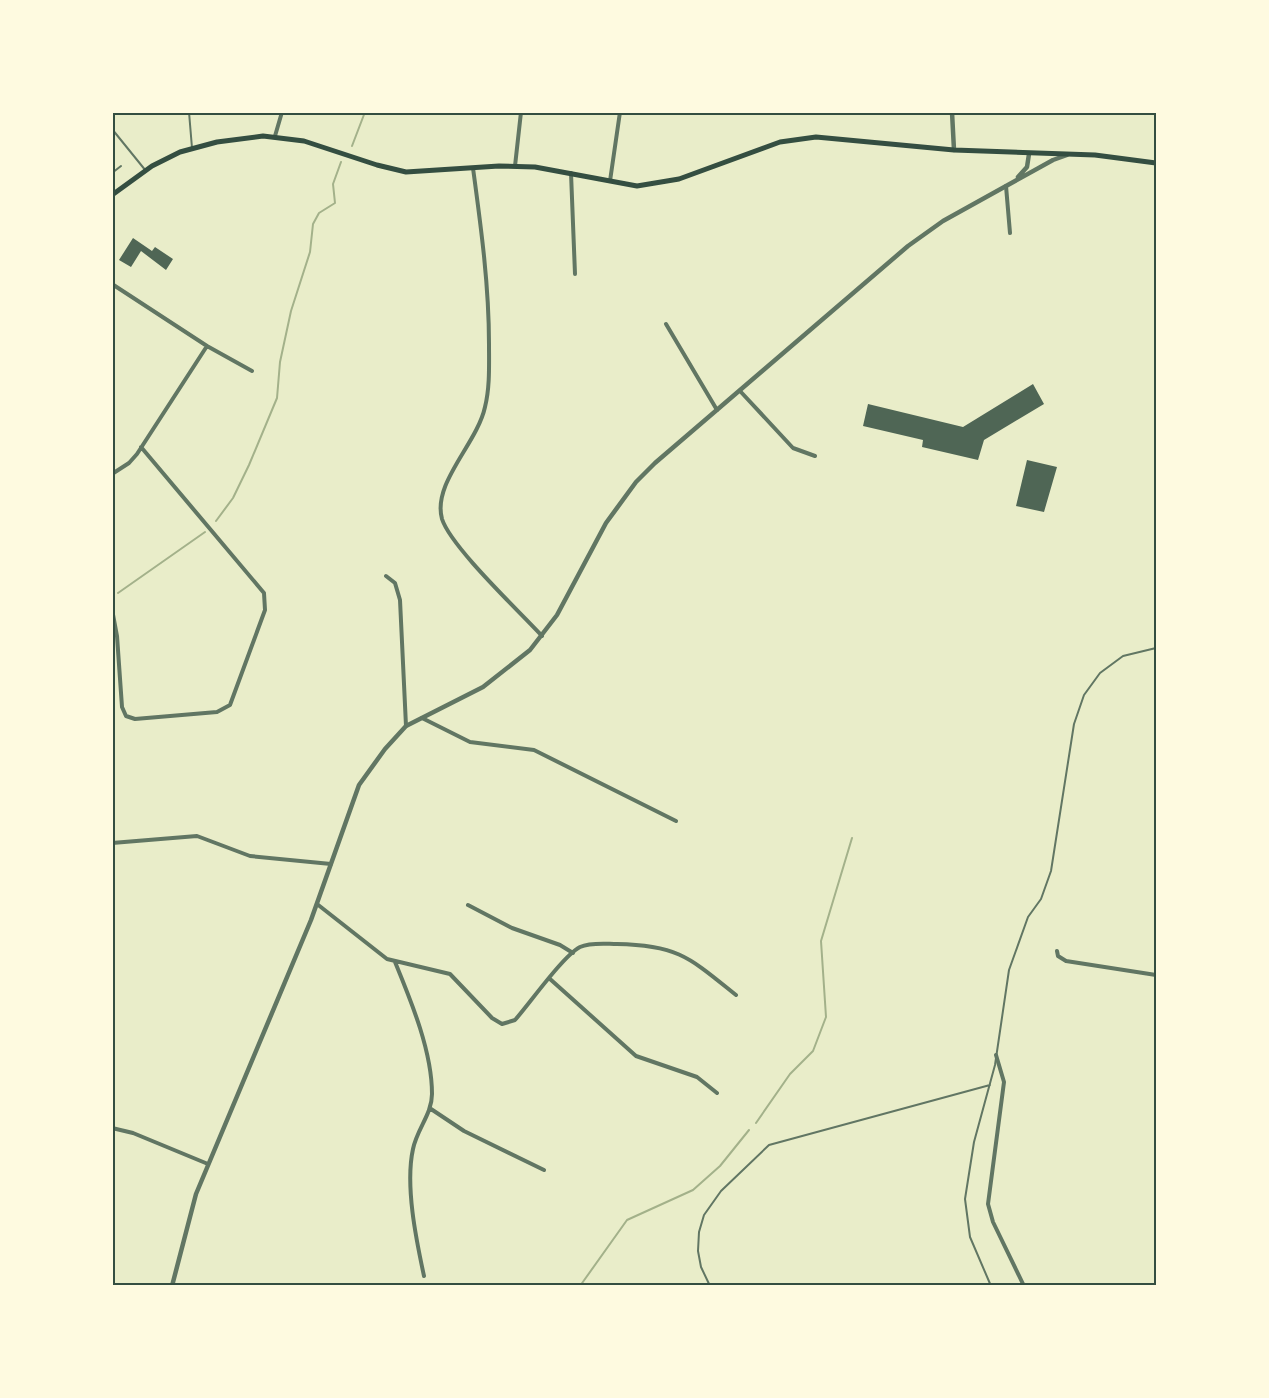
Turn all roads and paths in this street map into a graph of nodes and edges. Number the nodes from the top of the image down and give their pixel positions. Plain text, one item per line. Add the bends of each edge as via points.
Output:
1 (189, 112) edge
2 (282, 112) edge
3 (521, 112) edge
4 (620, 112) edge
5 (952, 112) edge
6 (112, 129) edge
7 (275, 136) junction
8 (192, 148) junction
9 (954, 150) junction
10 (1029, 154) junction
11 (1068, 155) junction
12 (1156, 164) edge
13 (121, 166) dead end
14 (515, 166) junction
15 (473, 168) junction
16 (146, 171) junction
17 (112, 173) edge
18 (571, 173) junction
19 (1014, 181) junction
20 (610, 182) junction
21 (1006, 186) junction
22 (112, 195) edge
23 (1010, 234) dead end
24 (574, 274) dead end
25 (112, 284) edge
26 (666, 324) dead end
27 (207, 346) junction
28 (252, 371) dead end
29 (740, 391) junction
30 (717, 411) junction
31 (141, 447) junction
32 (815, 456) dead end
33 (112, 474) edge
34 (386, 576) dead end
35 (112, 609) edge
36 (542, 636) junction
37 (1156, 648) edge
38 (421, 717) junction
39 (406, 726) junction
40 (676, 821) dead end
41 (112, 843) edge
42 (330, 864) junction
43 (112, 867) edge
44 (317, 904) junction
45 (468, 904) dead end
46 (112, 913) edge
47 (112, 944) edge
48 (1057, 951) dead end
49 (573, 953) junction
50 (395, 962) junction
51 (1156, 975) edge
52 (550, 980) junction
53 (736, 995) dead end
54 (996, 1055) junction
55 (990, 1085) junction
56 (717, 1093) dead end
57 (431, 1109) junction
58 (112, 1128) edge
59 (208, 1164) junction
60 (544, 1170) dead end
61 (424, 1276) dead end
62 (172, 1286) edge
63 (710, 1286) edge
64 (991, 1286) edge
65 (1024, 1286) edge

1 - 8 lane
2 - 7 street
3 - 14 street
4 - 20 street
5 - 9 street
6 - 16 lane
7 - 8 main road
7 - 15 main road via 317,144 406,172
8 - 16 main road
9 - 10 main road
9 - 20 main road via 799,138 653,186
10 - 11 main road
10 - 19 street via 1026,167
11 - 12 main road via 1130,158
11 - 19 street
13 - 17 lane
14 - 15 main road
14 - 18 main road
15 - 36 street via 486,264 489,381 481,424 447,481 440,507 451,536
16 - 22 main road
18 - 20 main road
18 - 24 street
19 - 21 street
21 - 23 street
21 - 29 street via 943,221 908,246
25 - 27 street
26 - 30 street
27 - 28 street
27 - 31 street
29 - 30 street
29 - 32 street via 793,448
30 - 36 street via 645,473 623,498 565,603
31 - 33 street via 129,463
31 - 35 street via 264,593 265,610 230,705 217,712 135,719 126,716
34 - 39 street via 395,584 400,600
36 - 38 street via 519,661 493,680
37 - 54 lane via 1133,652 1110,665 1091,683 1079,707 1051,871 1011,962
38 - 39 street
38 - 40 street via 470,742 534,750
39 - 42 street via 359,785
41 - 42 street via 185,835 250,856
42 - 44 street
43 - 46 street
44 - 50 street
44 - 59 street
45 - 49 street via 512,928
46 - 47 street
48 - 51 street via 1066,962
49 - 52 street
49 - 53 street via 594,944 661,946 689,958
50 - 52 street via 450,974 502,1024 515,1020
50 - 57 street via 416,1015 431,1083
52 - 56 street via 636,1056 697,1077
54 - 55 lane
54 - 65 street via 1004,1082 988,1204
55 - 63 lane via 769,1144 721,1191 704,1215 698,1251
55 - 64 lane via 972,1148 965,1202 970,1237
57 - 60 street via 464,1131
57 - 61 street via 418,1130 410,1162
58 - 59 street via 140,1135
59 - 62 street via 196,1194

